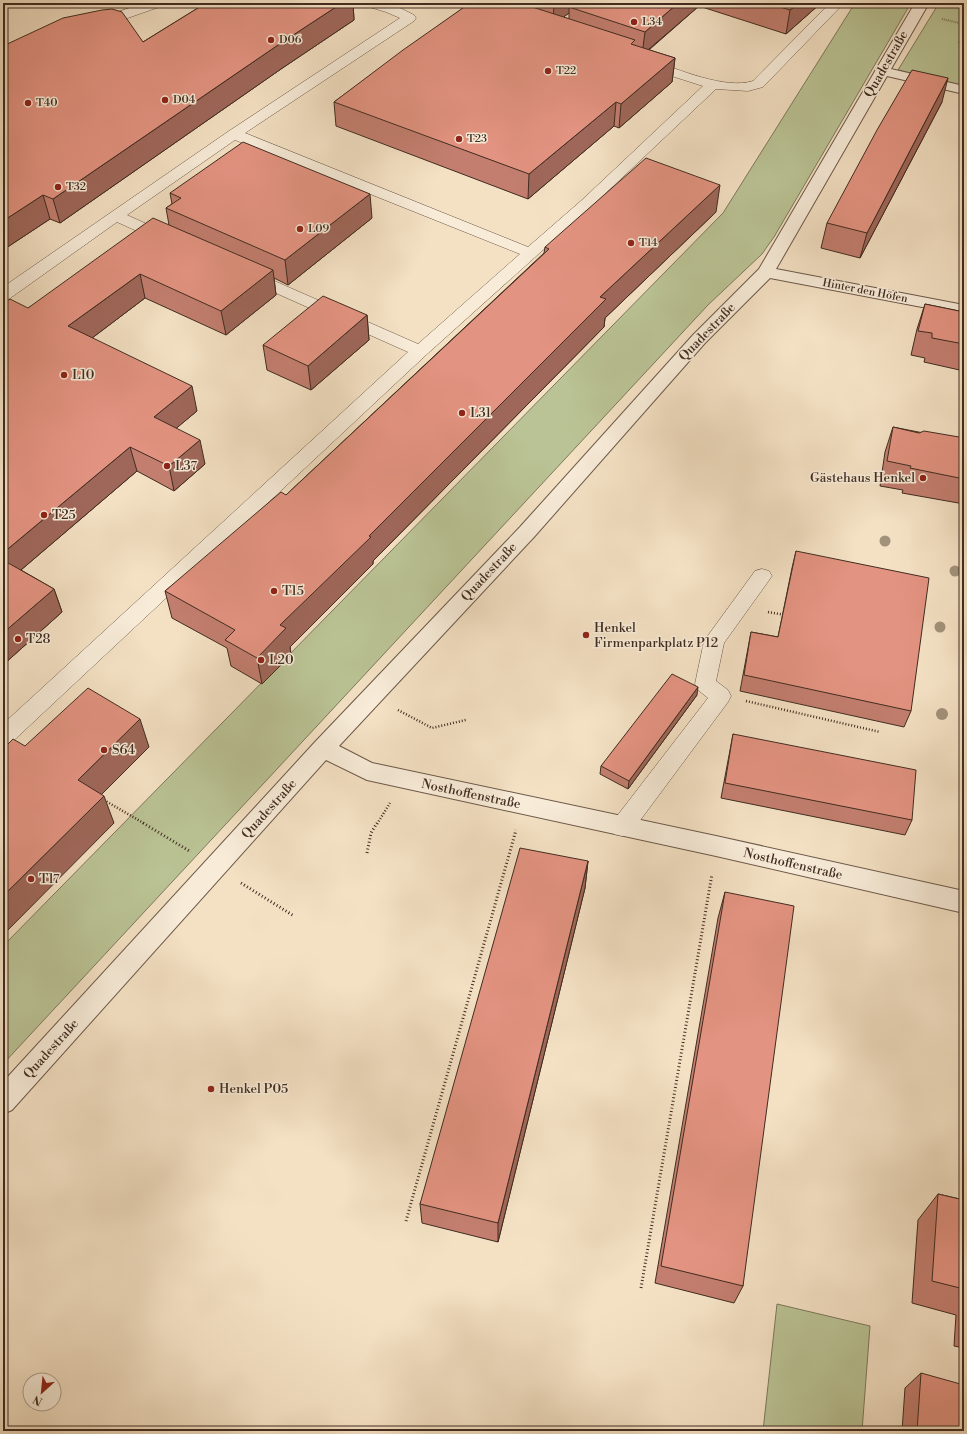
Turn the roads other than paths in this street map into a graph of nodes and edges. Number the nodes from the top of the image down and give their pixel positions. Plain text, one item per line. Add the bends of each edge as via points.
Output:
1 (156, 3) edge
2 (372, 3) edge
3 (837, 3) edge
4 (922, 3) edge
5 (395, 6) edge
6 (85, 28) edge
7 (630, 58) edge
8 (883, 71) junction
9 (713, 86) junction
10 (964, 90) edge
11 (234, 134) junction
12 (116, 216) junction
13 (181, 245) edge
14 (530, 253) junction
15 (232, 268) edge
16 (766, 272) junction
17 (3, 294) edge
18 (964, 310) edge
19 (420, 351) junction
20 (762, 576) dead end
21 (3, 737) edge
22 (323, 748) junction
23 (622, 827) junction
24 (964, 902) edge
25 (3, 1101) edge

1 - 6 lane
2 - 5 lane
3 - 9 lane via 758,84 748,88
4 - 8 street, Quadestraße
5 - 11 lane via 409,18
7 - 9 lane
8 - 10 street
8 - 16 street, Quadestraße
9 - 14 lane
11 - 12 lane
11 - 14 lane
12 - 13 lane
12 - 17 lane
14 - 19 lane
15 - 19 lane
16 - 18 street, Hinter den Höfen
16 - 22 street, Quadestraße via 699,339 532,526
19 - 21 lane
20 - 23 lane via 714,641 705,684 721,696
22 - 23 street, Nosthoffenstraße via 367,771
22 - 25 street, Quadestraße
23 - 24 street, Nosthoffenstraße

